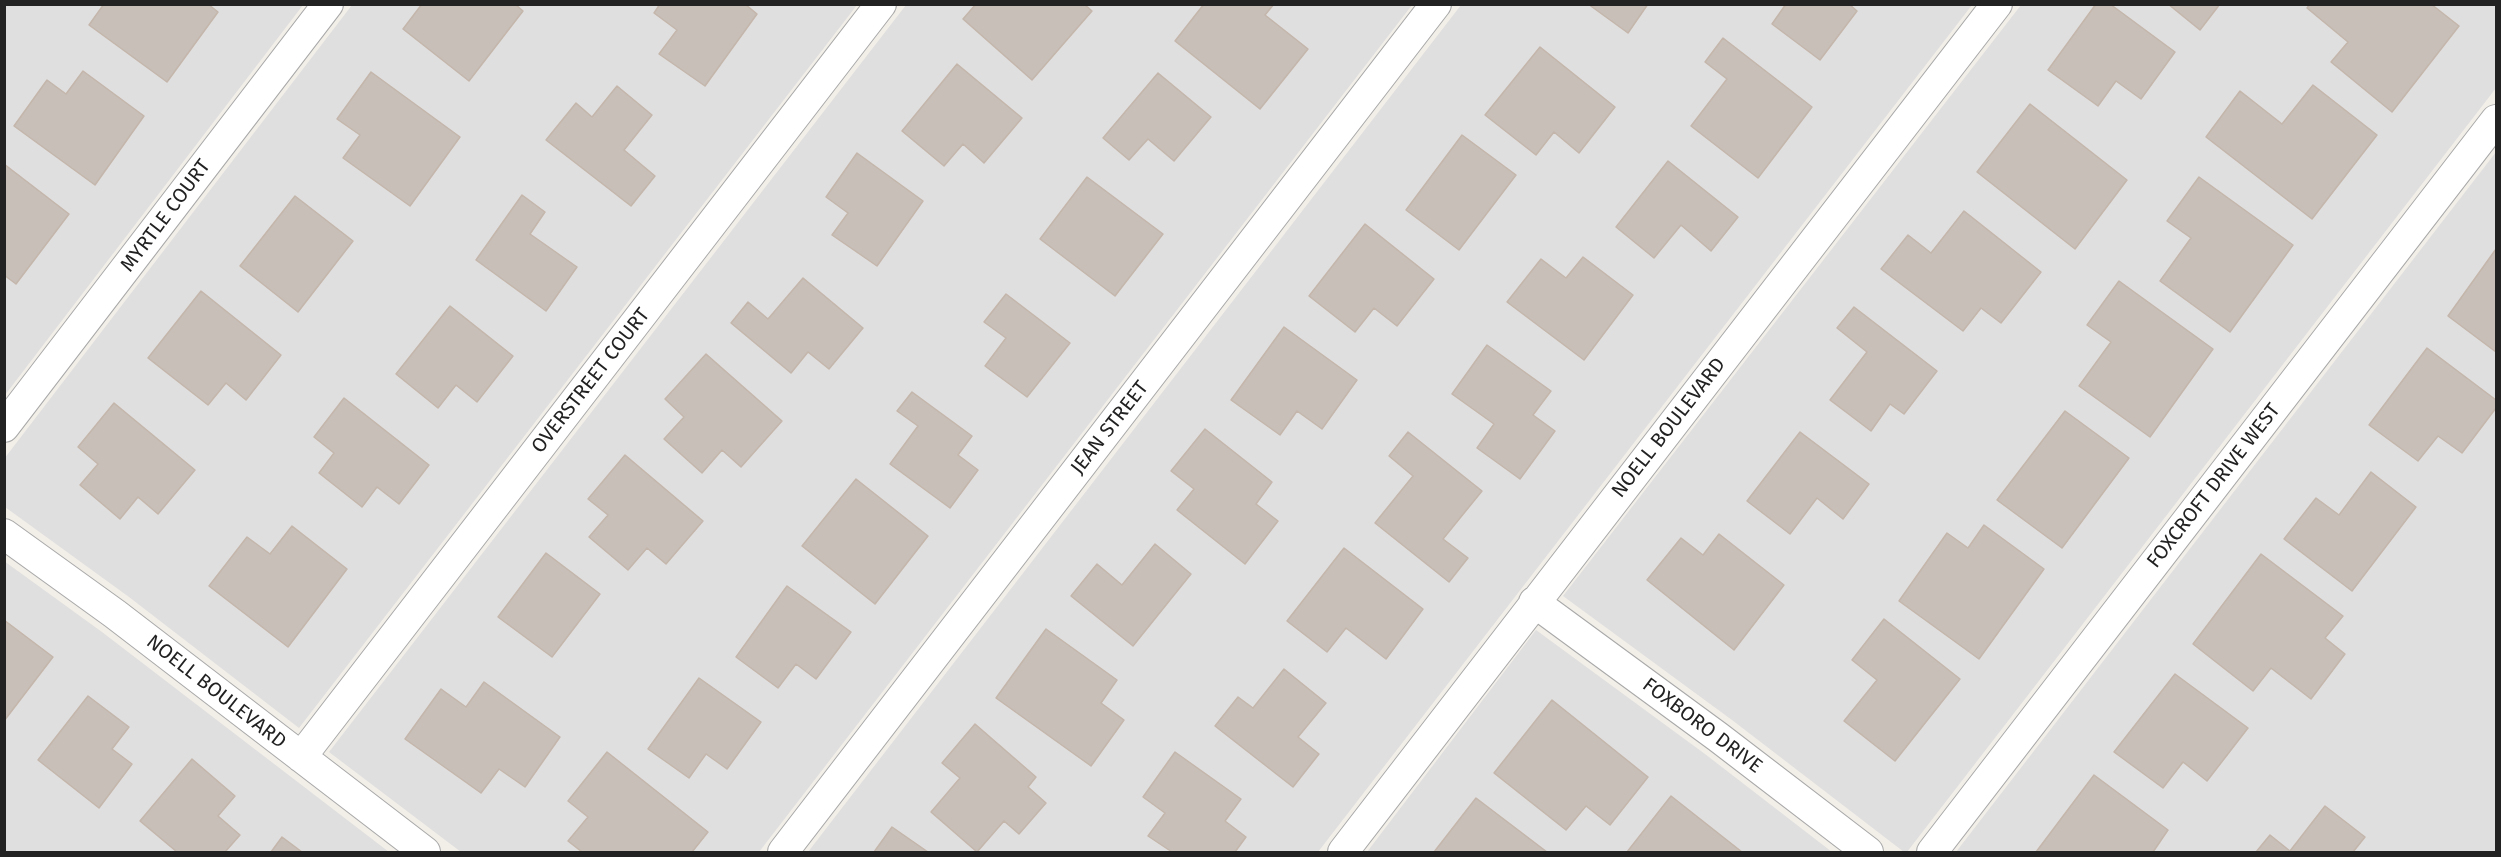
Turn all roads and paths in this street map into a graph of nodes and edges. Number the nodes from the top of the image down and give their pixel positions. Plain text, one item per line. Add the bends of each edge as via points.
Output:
1 (328, 4) edge
2 (881, 4) edge
3 (1437, 4) edge
4 (1997, 4) edge
5 (2496, 120) edge
6 (4, 427) edge
7 (4, 534) edge
8 (1534, 602) junction
9 (301, 757) junction
10 (425, 852) edge
11 (783, 852) edge
12 (1343, 852) edge
13 (1868, 852) edge
14 (1932, 852) edge

1 - 6 street, MYRTLE COURT
2 - 9 street, OVERSTREET COURT
3 - 11 street, JEAN STREET
4 - 8 street, NOELL BOULEVARD
5 - 14 street, FOXCROFT DRIVE WEST
7 - 9 street, NOELL BOULEVARD
8 - 12 street, NOELL BOULEVARD
8 - 13 street, FOXBORO DRIVE
9 - 10 street, NOELL BOULEVARD

